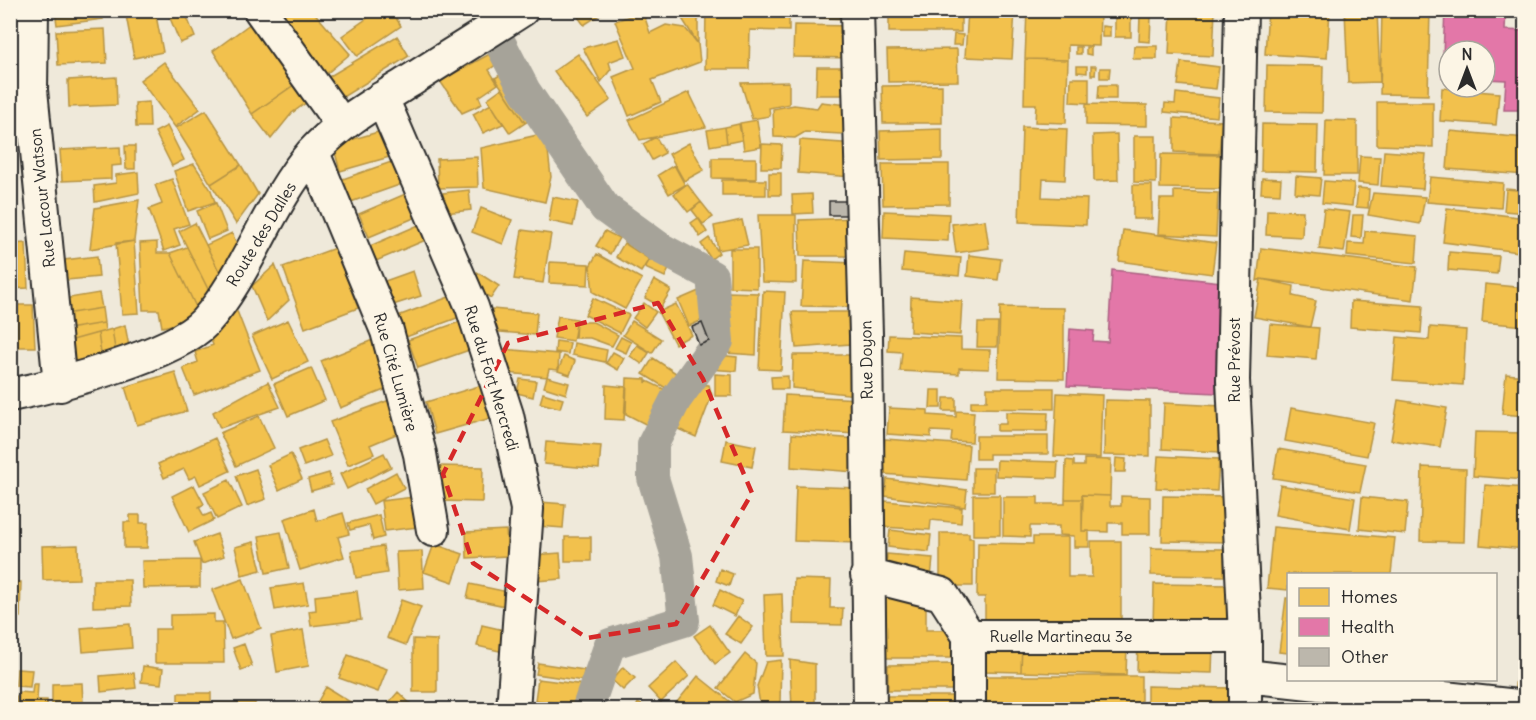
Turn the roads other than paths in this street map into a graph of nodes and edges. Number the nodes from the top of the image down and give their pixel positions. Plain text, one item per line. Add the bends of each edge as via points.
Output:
1 (32, 10) edge
2 (260, 10) edge
3 (522, 10) edge
4 (857, 10) edge
5 (1241, 10) edge
6 (21, 90) edge
7 (382, 98) junction
8 (342, 125) junction
9 (313, 153) junction
10 (60, 385) junction
11 (10, 395) edge
12 (433, 530) dead end
13 (867, 575) junction
14 (969, 636) junction
15 (1245, 636) junction
16 (1246, 676) junction
17 (1287, 681) edge
18 (1291, 681) edge
19 (1526, 707) edge
20 (513, 710) edge
21 (870, 710) edge
22 (969, 710) edge
23 (1245, 710) edge

1 - 6 street, Rue Lacour Watson
2 - 8 street
3 - 7 street, Route des Dalles
4 - 13 street, Rue Doyon via 866,335
5 - 15 street, Rue Prévost via 1233,381
6 - 10 street, Rue Lacour Watson
7 - 8 street, Route des Dalles
7 - 20 street, Rue du Fort Mercredi via 472,307 507,415 527,509
8 - 9 street, Route des Dalles
9 - 10 street, Route des Dalles via 270,213 230,286 204,323 166,347
9 - 12 street, Rue Cité Lumière via 387,331 420,453
10 - 11 street, Route des Dalles
13 - 14 street, Ruelle Martineau 3e via 942,594
13 - 21 street, Rue Doyon
14 - 15 street, Ruelle Martineau 3e
14 - 22 street
15 - 16 street, Rue Prévost
16 - 17 street
16 - 23 street, Rue Prévost
18 - 19 street

